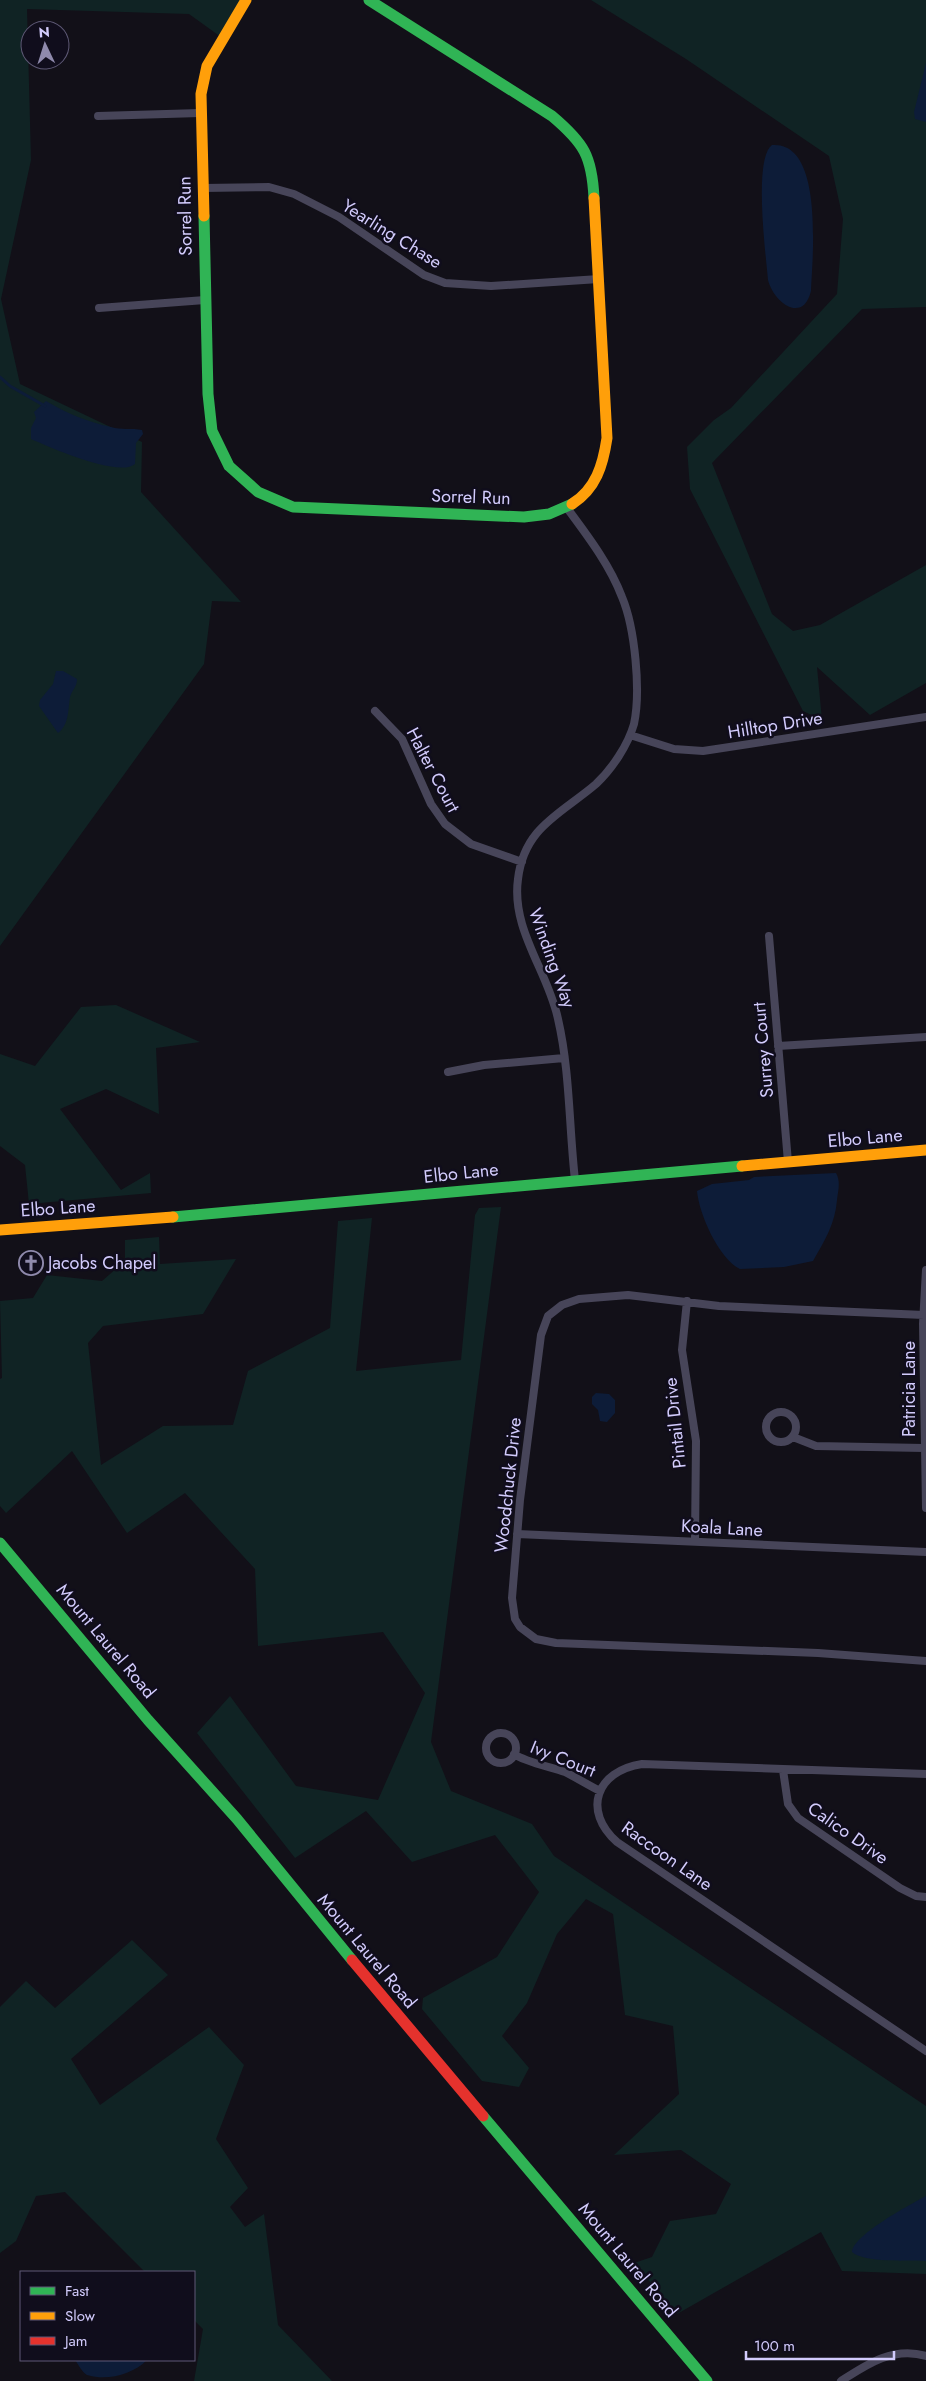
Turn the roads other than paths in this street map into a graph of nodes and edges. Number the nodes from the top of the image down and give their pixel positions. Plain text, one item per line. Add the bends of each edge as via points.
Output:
1 (246, 0) edge
2 (369, 0) edge
3 (200, 113) junction
4 (98, 116) dead end
5 (203, 188) junction
6 (599, 279) junction
7 (205, 300) junction
8 (99, 308) dead end
9 (566, 508) junction
10 (374, 711) dead end
11 (926, 717) edge
12 (630, 735) junction
13 (522, 862) junction
14 (769, 936) dead end
15 (926, 1037) edge
16 (778, 1046) junction
17 (564, 1058) junction
18 (448, 1072) dead end
19 (926, 1150) edge
20 (788, 1162) junction
21 (575, 1180) junction
22 (0, 1230) edge
23 (926, 1270) edge
24 (687, 1301) junction
25 (924, 1315) junction
26 (925, 1360) edge
27 (793, 1437) junction
28 (924, 1448) junction
29 (926, 1508) edge
30 (517, 1534) junction
31 (695, 1541) junction
32 (0, 1543) edge
33 (926, 1552) edge
34 (926, 1662) edge
35 (514, 1754) junction
36 (783, 1770) junction
37 (926, 1774) edge
38 (600, 1791) junction
39 (926, 1897) edge
40 (926, 2051) edge
41 (926, 2356) edge
42 (707, 2381) edge
43 (841, 2381) edge

1 - 3 street, Sorrel Run via 207,66
2 - 6 street, Sorrel Run via 552,116 576,136 584,148 593,176
3 - 4 street
3 - 5 street, Sorrel Run
5 - 6 street, Yearling Chase via 269,188 294,194 339,217 424,275 445,283 491,286
5 - 7 street, Sorrel Run
6 - 9 street, Sorrel Run via 607,412 606,450 591,487 583,497
7 - 8 street
7 - 9 street, Sorrel Run via 212,431 229,466 258,492 281,503 306,508 524,517
9 - 12 street, Winding Way via 610,572 629,618 634,639 636,685
10 - 13 street, Halter Court via 402,739 431,804 445,824 471,844
11 - 12 street, Hilltop Drive via 703,751 674,749
12 - 13 street, Winding Way via 604,775 538,831
13 - 17 street, Winding Way via 517,892 520,920 555,1005
14 - 16 street, Surrey Court
15 - 16 street
16 - 20 street, Surrey Court
17 - 18 street via 484,1065
17 - 21 street, Winding Way
19 - 20 street, Elbo Lane
20 - 21 street, Elbo Lane
21 - 22 street, Elbo Lane via 308,1206
23 - 25 street, Patricia Lane
24 - 25 street, Woodchuck Drive via 757,1308
24 - 30 street, Woodchuck Drive via 638,1295 589,1298 562,1304 548,1316 539,1345
24 - 31 street, Pintail Drive via 682,1350 696,1441
25 - 26 street, Patricia Lane
26 - 28 street, Patricia Lane
27 - 27 street via 797,1427 793,1417 784,1412 770,1417 766,1431 771,1439 780,1443
27 - 28 street via 816,1446
28 - 29 street, Patricia Lane
30 - 31 street, Koala Lane
30 - 34 street, Woodchuck Drive via 512,1609 520,1628 536,1639 818,1653
31 - 33 street, Koala Lane
32 - 42 street, Mount Laurel Road
35 - 35 street via 515,1743 508,1735 498,1733 487,1742 487,1755 494,1762 504,1763
35 - 38 street, Ivy Court via 565,1772
36 - 37 street
36 - 38 street via 642,1764 622,1768 606,1781
36 - 39 street, Calico Drive via 788,1804 798,1818 900,1888
38 - 40 street, Raccoon Lane via 596,1809 598,1818 617,1842
41 - 43 street via 902,2353 882,2357

